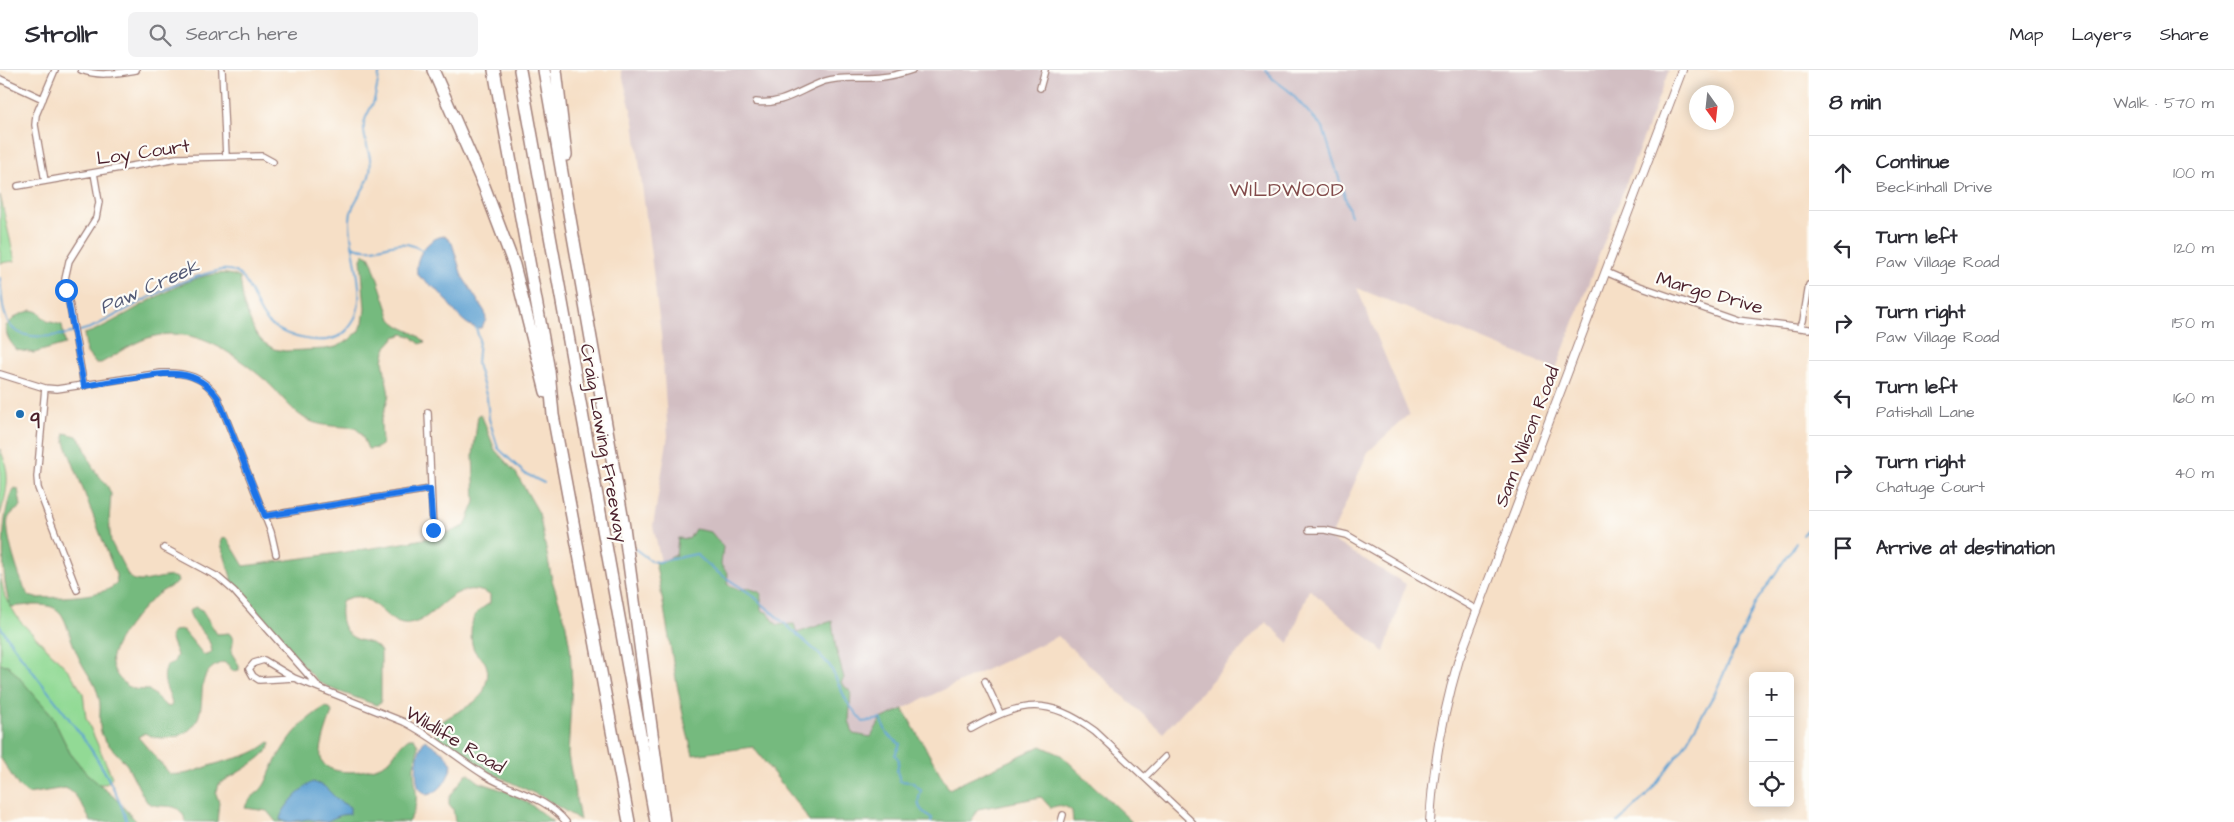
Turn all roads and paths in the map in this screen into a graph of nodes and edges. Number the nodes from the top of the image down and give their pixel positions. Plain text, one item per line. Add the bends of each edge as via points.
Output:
1 (55, 70) edge
2 (81, 70) edge
3 (136, 70) edge
4 (222, 70) edge
5 (433, 70) edge
6 (494, 70) edge
7 (520, 70) edge
8 (544, 70) edge
9 (556, 70) edge
10 (912, 70) edge
11 (1045, 70) edge
12 (1682, 70) edge
13 (0, 79) edge
14 (1040, 88) dead end
15 (43, 99) junction
16 (756, 102) dead end
17 (226, 157) junction
18 (273, 162) dead end
19 (94, 173) junction
20 (46, 181) junction
21 (18, 186) dead end
22 (571, 221) junction
23 (1606, 272) junction
24 (1809, 285) edge
25 (1800, 328) junction
26 (1809, 329) edge
27 (0, 374) edge
28 (84, 386) junction
29 (45, 388) junction
30 (428, 412) dead end
31 (553, 415) junction
32 (430, 489) junction
33 (265, 516) junction
34 (433, 530) dead end
35 (1309, 530) dead end
36 (164, 548) dead end
37 (276, 554) dead end
38 (78, 590) dead end
39 (1477, 610) junction
40 (294, 678) junction
41 (985, 681) dead end
42 (325, 691) junction
43 (1000, 713) junction
44 (971, 729) dead end
45 (1165, 757) dead end
46 (1145, 777) junction
47 (1063, 815) dead end
48 (566, 822) edge
49 (628, 822) edge
50 (656, 822) edge
51 (664, 822) edge
52 (1060, 822) edge
53 (1192, 822) edge
54 (1430, 822) edge

1 - 15 street
2 - 3 street via 108,75
4 - 17 street
5 - 31 highway via 484,186 514,265
6 - 31 highway via 549,370
7 - 50 highway, Craig Lawing Freeway
8 - 22 highway
9 - 22 highway
10 - 16 street via 881,78 841,78 776,102
11 - 14 street
12 - 23 street, Sam Wilson Road
13 - 15 street
15 - 20 street via 35,125
17 - 18 street, Loy Court via 262,156
17 - 19 street, Loy Court via 177,158
19 - 20 street, Loy Court
19 - 28 street via 98,211 66,269 65,279
20 - 21 street, Loy Court
22 - 51 highway via 627,545
23 - 25 street, Margo Drive via 1631,284 1730,318
23 - 39 street, Sam Wilson Road
24 - 25 street
25 - 26 street, Margo Drive
27 - 29 street
28 - 29 street
28 - 33 street via 177,372 201,380 218,398
29 - 38 street via 38,488
30 - 32 street
31 - 49 highway
32 - 33 street
32 - 34 street
33 - 37 street
35 - 39 street via 1347,535
36 - 42 street via 218,577 234,591 313,682
39 - 54 street, Sam Wilson Road via 1443,718
40 - 40 street, Wildlife Road via 259,680 249,669 254,663 264,660
40 - 42 street, Wildlife Road
41 - 43 street
42 - 48 street, Wildlife Road via 418,729 486,776 535,797
43 - 44 street
43 - 46 street via 1034,706 1061,711 1095,731
45 - 46 street
46 - 53 street
47 - 52 street

